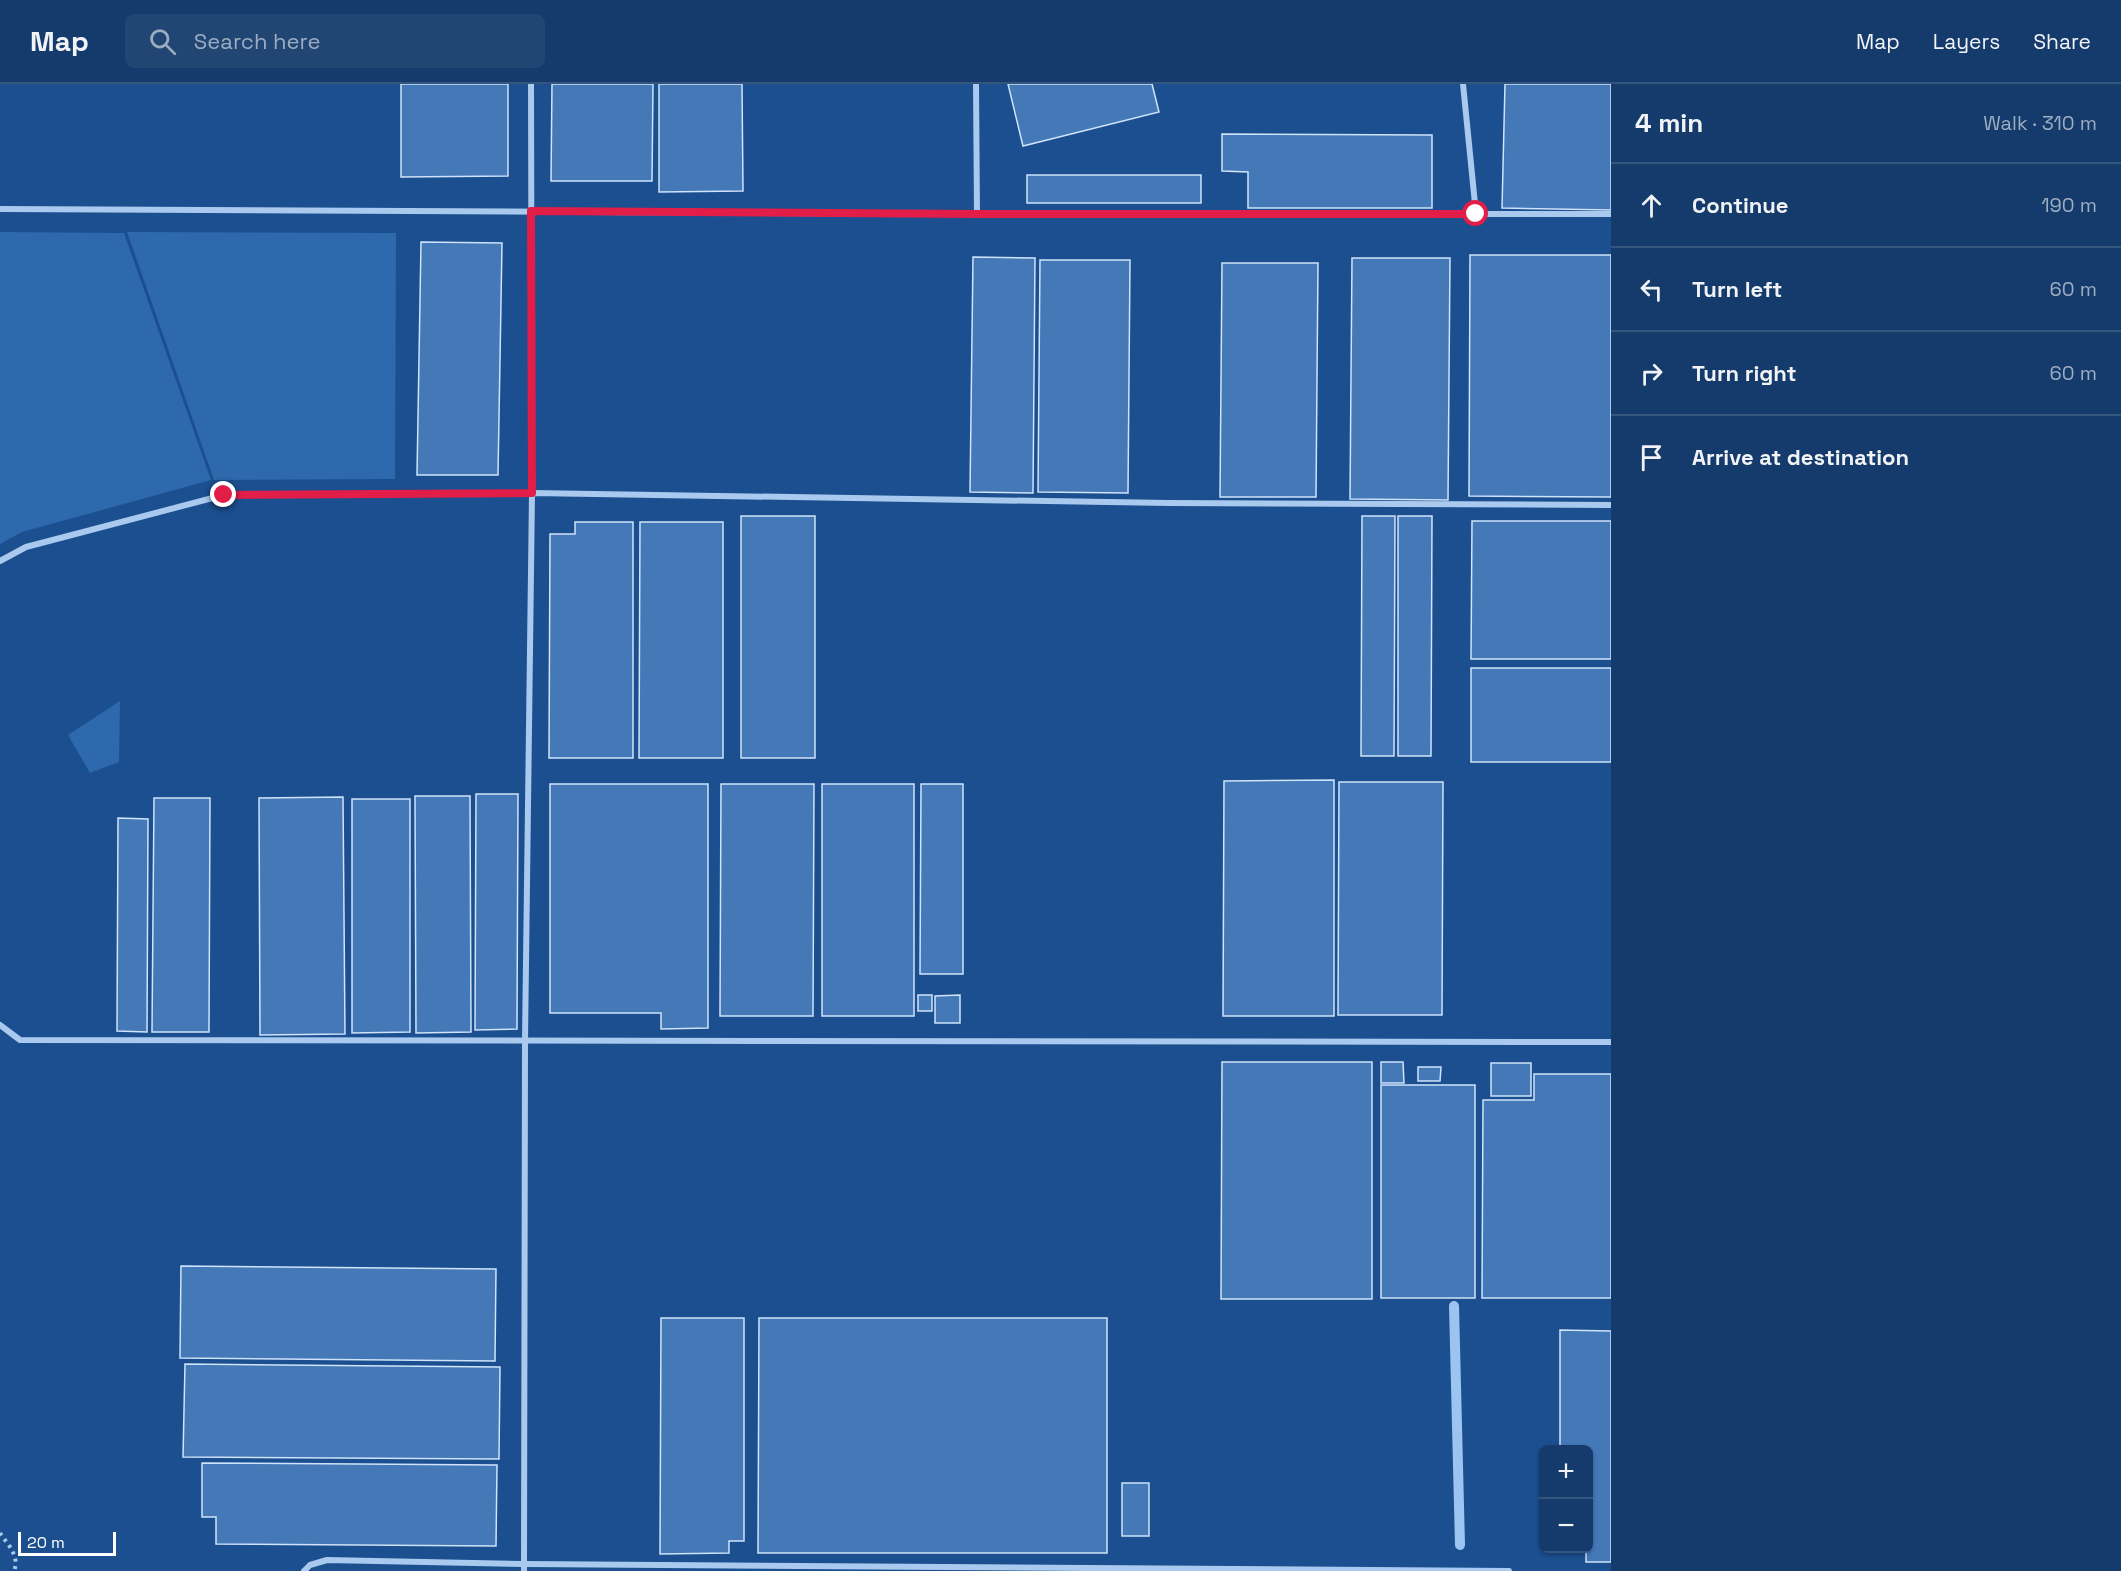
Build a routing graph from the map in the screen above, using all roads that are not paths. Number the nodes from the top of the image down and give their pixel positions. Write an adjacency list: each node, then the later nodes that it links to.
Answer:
1 (531, 84): 5 (street)
2 (976, 84): 6 (street)
3 (1463, 84): 7 (street)
4 (0, 209): 5 (street)
5 (531, 211): 6 (street); 9 (street)
6 (977, 214): 7 (street)
7 (1476, 214): 8 (street)
8 (1611, 214)
9 (532, 493): 10 (street); 11 (street); 13 (street)
10 (1611, 505)
11 (0, 561)
12 (0, 1025): 13 (street)
13 (525, 1041): 14 (street); 15 (street)
14 (1611, 1042)
15 (524, 1568): 16 (street); 17 (street)
16 (304, 1571)
17 (1509, 1571)

